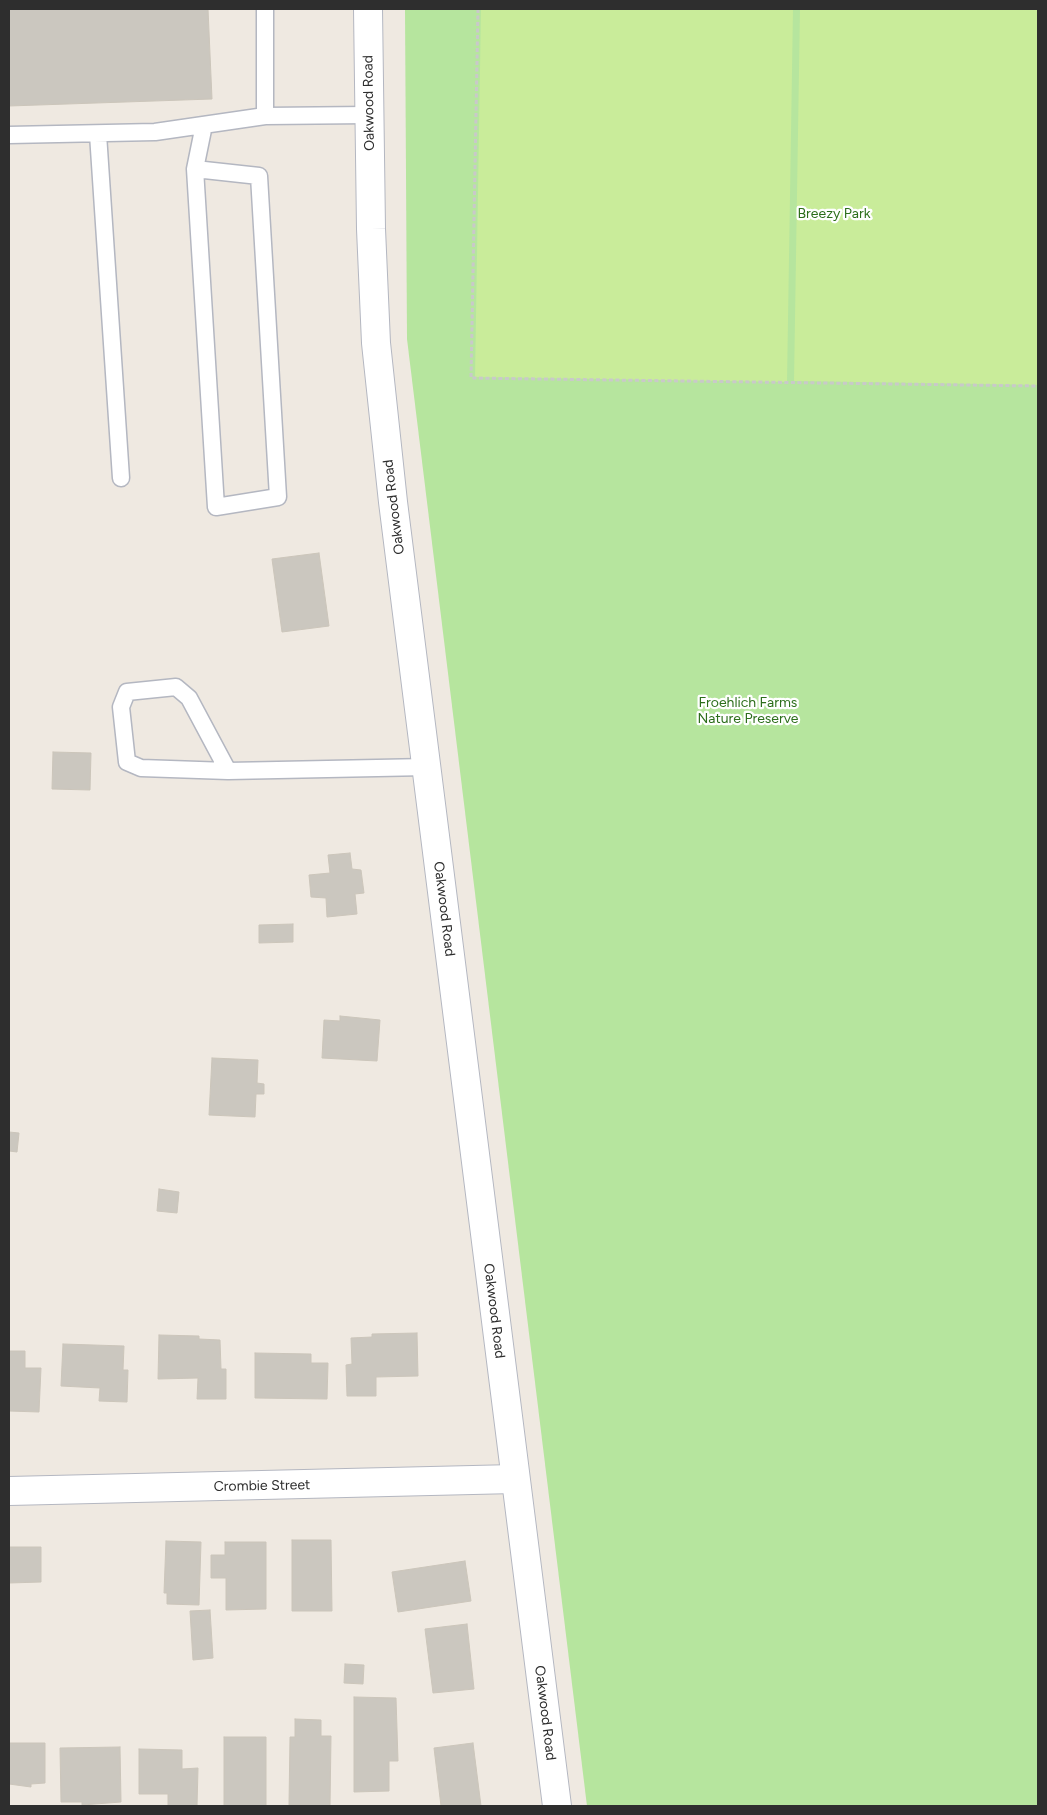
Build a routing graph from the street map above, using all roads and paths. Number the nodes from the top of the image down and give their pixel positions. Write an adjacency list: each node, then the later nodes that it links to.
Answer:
1 (265, 9): 5 (lane)
2 (368, 9): 4 (main road, Oakwood Road)
3 (478, 9): 10 (path)
4 (369, 115): 5 (lane); 12 (main road, Oakwood Road)
5 (265, 116): 6 (lane)
6 (204, 125): 7 (lane); 9 (lane)
7 (98, 134): 8 (lane); 11 (lane)
8 (9, 135)
9 (195, 168): 9 (lane)
10 (1038, 386)
11 (121, 478)
12 (427, 767): 13 (lane); 14 (main road, Oakwood Road)
13 (228, 771): 13 (lane)
14 (515, 1479): 15 (main road, Crombie Street); 16 (main road, Oakwood Road)
15 (9, 1492)
16 (557, 1806)

